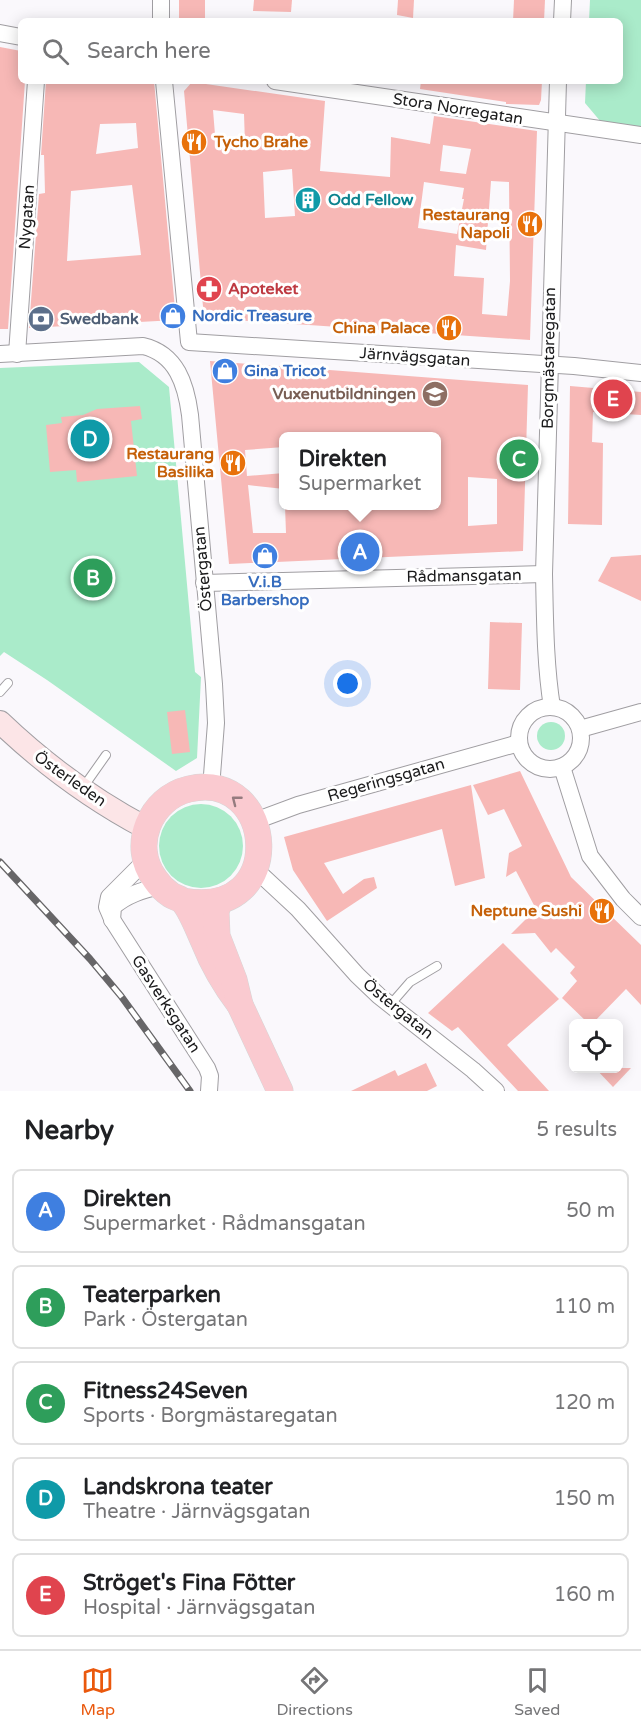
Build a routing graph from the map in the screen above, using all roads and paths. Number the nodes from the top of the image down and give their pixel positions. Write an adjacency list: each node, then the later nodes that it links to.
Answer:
1 (160, 0): 3 (street)
2 (563, 0): 4 (street)
3 (161, 18)
4 (561, 18)
5 (0, 33): 6 (street)
6 (18, 36)
7 (36, 84): 14 (street, Nygatan)
8 (164, 84): 15 (street, Järnvägsgatan)
9 (295, 84): 11 (street, Stora Norregatan)
10 (558, 84): 11 (street, Borgmästaregatan)
11 (555, 124): 12 (street, Stora Norregatan); 15 (street, Borgmästaregatan)
12 (641, 135)
13 (0, 354): 14 (street)
14 (17, 354): 18 (street, Östergatan)
15 (549, 365): 16 (street, Järnvägsgatan); 17 (street, Borgmästaregatan)
16 (641, 373)
17 (544, 574): 18 (street, Rådmansgatan); 21 (street, Borgmästaregatan)
18 (204, 584): 28 (street, Östergatan)
19 (8, 683): 20 (lane)
20 (0, 692)
21 (552, 707): 24 (street); 25 (street)
22 (641, 712): 24 (street)
23 (0, 722): 29 (street, Österleden)
24 (580, 729): 27 (street)
25 (519, 743): 27 (street); 30 (street, Regeringsgatan)
26 (106, 755): 29 (lane)
27 (562, 767): 37 (street)
28 (211, 788): 30 (main road, one-way to 28); 31 (main road)
29 (82, 789): 31 (street, Österleden)
30 (255, 821): 33 (main road)
31 (146, 828): 32 (main road)
32 (146, 860): 34 (main road); 38 (street)
33 (255, 869): 36 (main road); 41 (street, Östergatan)
34 (160, 886): 35 (main road); 38 (street)
35 (183, 901): 36 (main road); 40 (main road)
36 (219, 901): 40 (main road)
37 (641, 917)
38 (113, 921): 42 (street, Gasverksgatan)
39 (437, 966): 41 (lane)
40 (240, 1005): 43 (main road)
41 (390, 1005): 44 (street, Östergatan)
42 (209, 1091)
43 (280, 1091)
44 (496, 1091)

